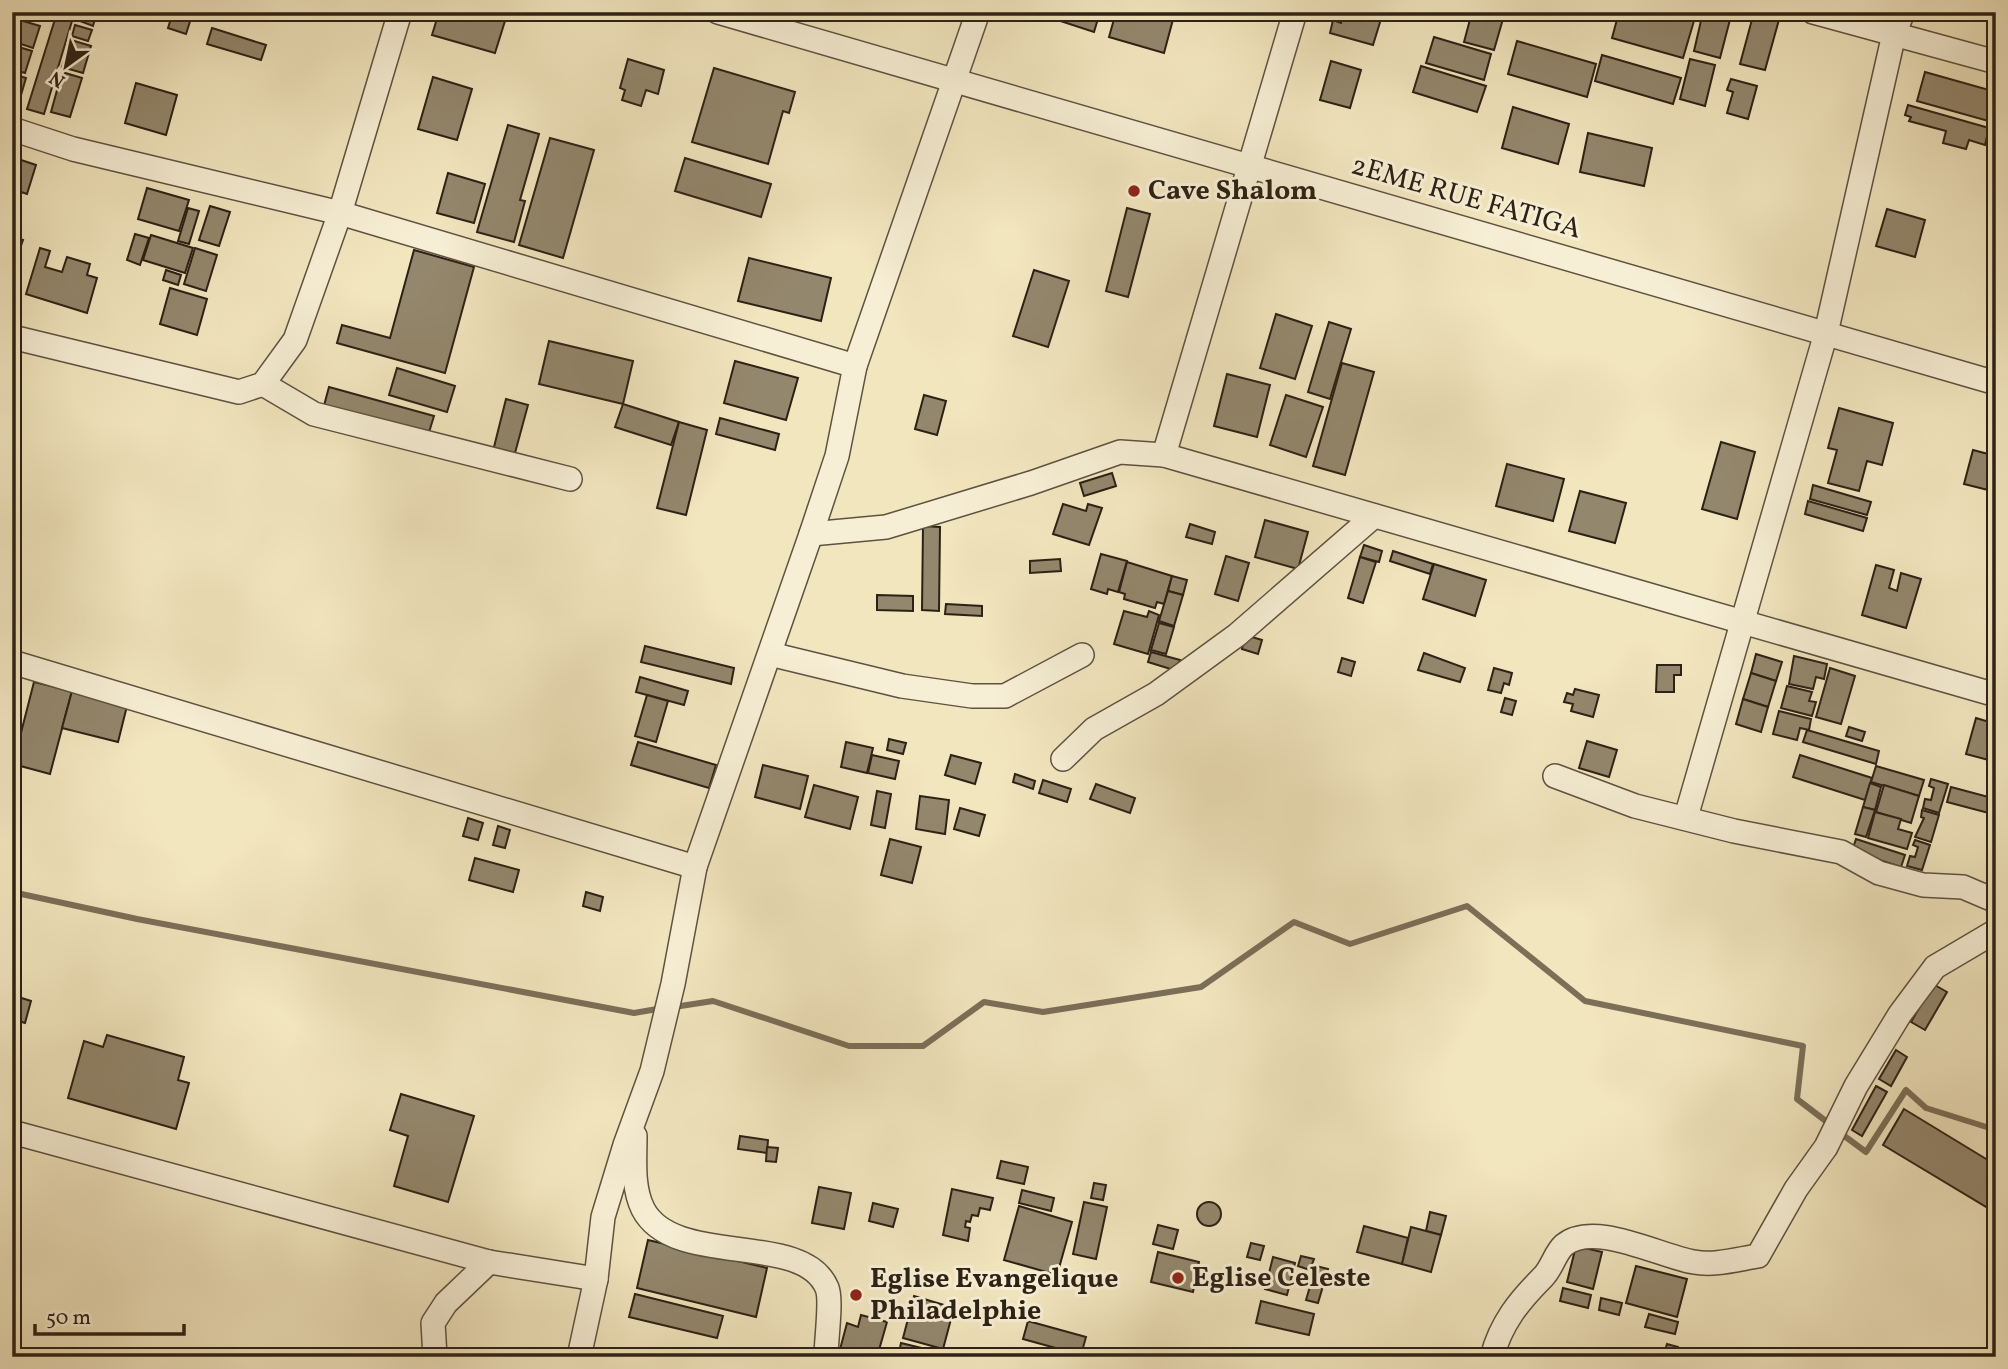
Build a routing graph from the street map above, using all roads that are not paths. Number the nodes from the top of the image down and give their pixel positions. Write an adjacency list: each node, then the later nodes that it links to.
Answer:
1 (401, 12): 12 (street)
2 (718, 12): 9 (street, 2EME RUE FATIGA)
3 (978, 12): 9 (street)
4 (1295, 12): 11 (street)
5 (1813, 12): 7 (street)
6 (1903, 12): 7 (street)
7 (1895, 34): 8 (street); 13 (street)
8 (1996, 62)
9 (956, 81): 11 (street, 2EME RUE FATIGA); 15 (street)
10 (12, 128): 12 (street)
11 (1250, 166): 13 (street, 2EME RUE FATIGA); 18 (street)
12 (340, 213): 15 (street); 16 (street)
13 (1826, 333): 17 (street, 2EME RUE FATIGA); 22 (street)
14 (12, 337): 16 (street)
15 (855, 366): 21 (street)
16 (263, 383): 19 (street)
17 (1996, 383)
18 (1164, 455): 20 (street); 21 (street)
19 (570, 480)
20 (1374, 516): 22 (street); 27 (street)
21 (811, 534): 23 (street)
22 (1741, 622): 26 (street); 29 (street)
23 (769, 654): 24 (street); 30 (street)
24 (1082, 655)
25 (12, 662): 30 (street)
26 (1996, 695)
27 (1063, 759)
28 (1555, 776): 29 (street)
29 (1686, 817): 31 (street)
30 (695, 867): 33 (street)
31 (1996, 901)
32 (1996, 931): 40 (street)
33 (639, 1107): 36 (street); 39 (street)
34 (12, 1132): 35 (street)
35 (488, 1262): 36 (street); 37 (street)
36 (596, 1279): 38 (street)
37 (435, 1357)
38 (579, 1357)
39 (826, 1357)
40 (1492, 1357)

